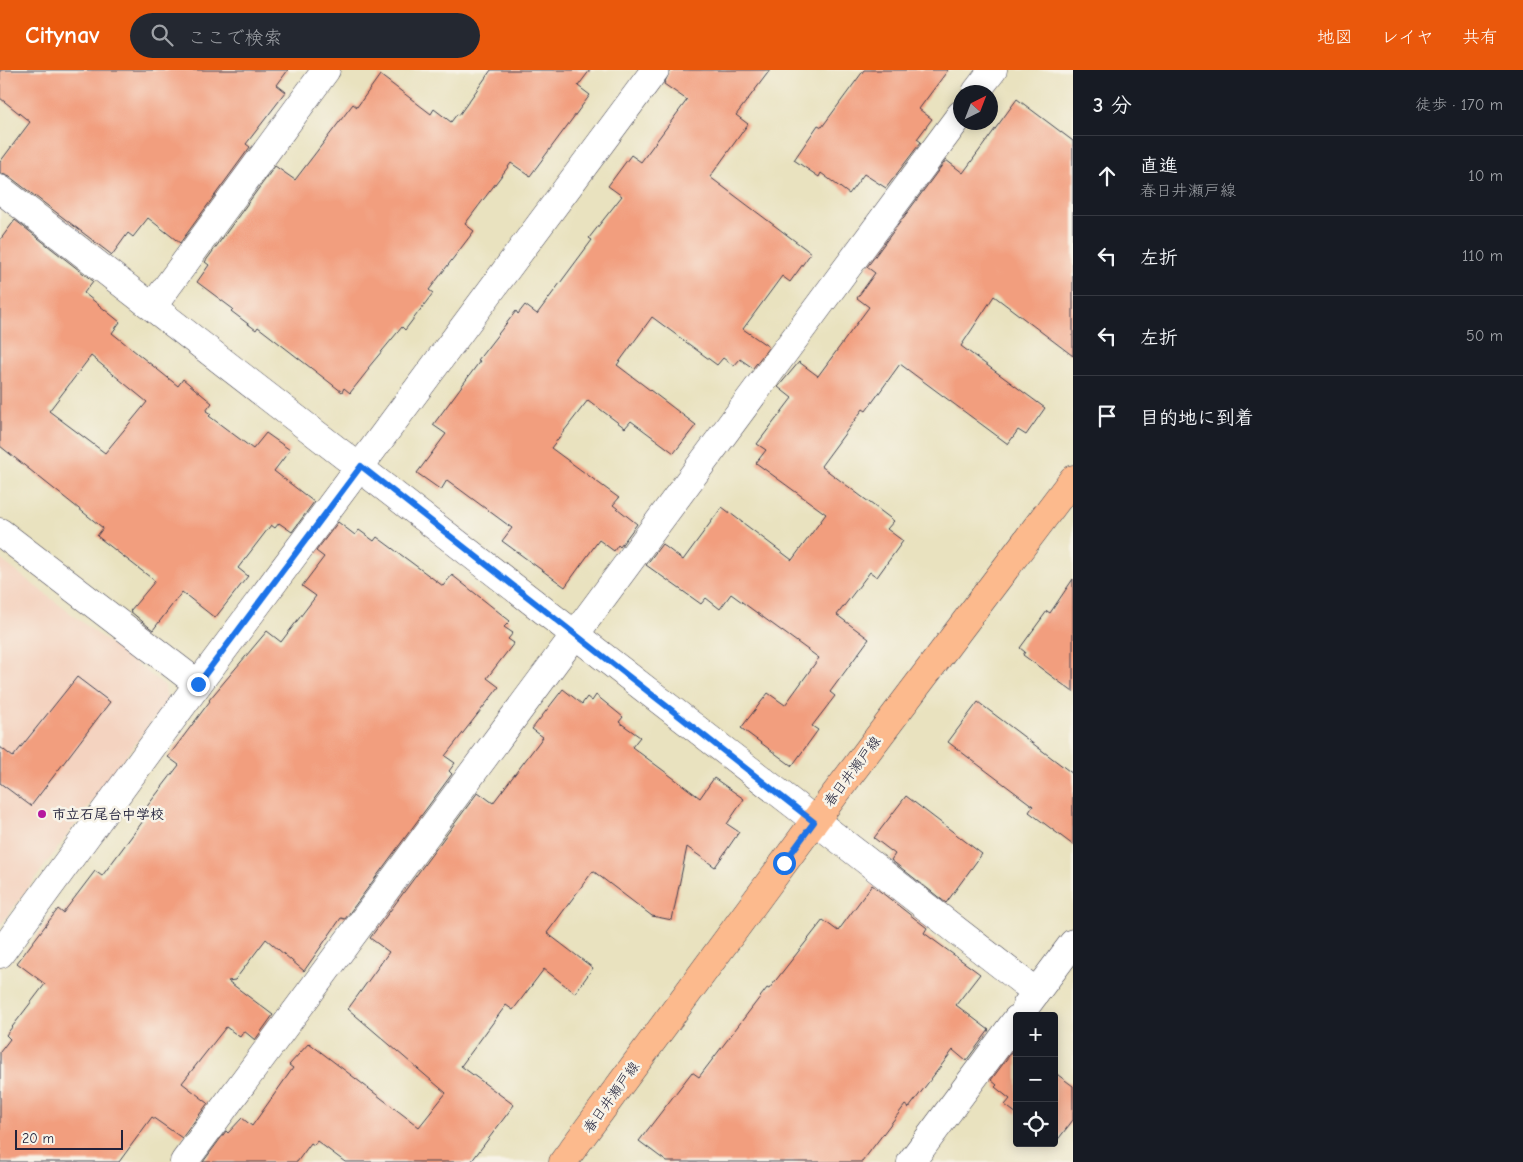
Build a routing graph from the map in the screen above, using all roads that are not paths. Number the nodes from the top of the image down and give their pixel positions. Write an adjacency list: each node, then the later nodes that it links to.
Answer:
1 (655, 70): 8 (street)
2 (993, 70): 4 (street)
3 (324, 71): 7 (street)
4 (981, 85)
5 (953, 123): 11 (street)
6 (0, 189): 7 (street)
7 (153, 306): 8 (street)
8 (361, 466): 11 (street); 12 (street)
9 (1073, 479): 13 (main road, 春日井瀬戸線)
10 (0, 532): 12 (street)
11 (574, 635): 13 (street); 19 (street)
12 (198, 684): 15 (street)
13 (814, 822): 16 (street); 20 (main road, 春日井瀬戸線)
14 (1073, 943): 16 (street)
15 (0, 954)
16 (1036, 992): 17 (street)
17 (1022, 1012)
18 (1013, 1024): 21 (street)
19 (184, 1162)
20 (563, 1162)
21 (911, 1162)

